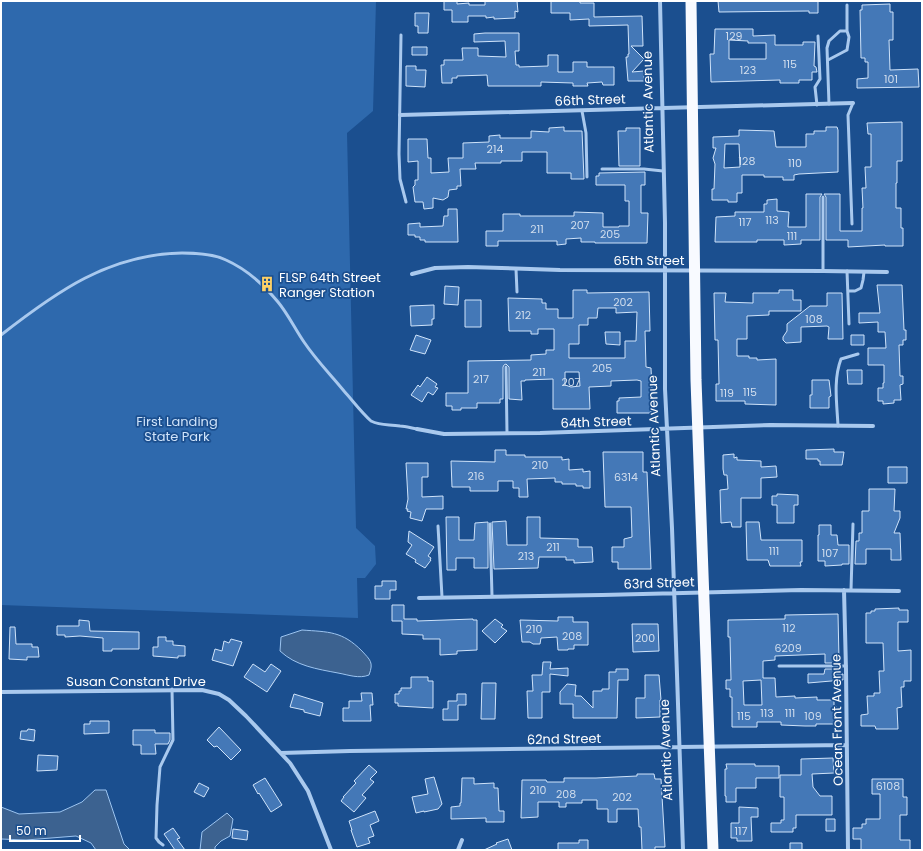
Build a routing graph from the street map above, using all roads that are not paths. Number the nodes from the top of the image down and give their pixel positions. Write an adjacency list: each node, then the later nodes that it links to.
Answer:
1 (660, 1): 11 (street, Atlantic Avenue)
2 (691, 1): 12 (highway)
3 (847, 5): 4 (lane)
4 (847, 31): 7 (lane); 7 (lane)
5 (401, 35): 14 (lane)
6 (818, 36): 8 (lane)
7 (828, 60): 9 (lane)
8 (817, 104): 9 (street, 66th Street); 12 (street, 66th Street)
9 (829, 104): 10 (street, 66th Street)
10 (853, 104): 20 (lane)
11 (663, 108): 12 (street, 66th Street); 13 (street, 66th Street); 16 (street, Atlantic Avenue)
12 (692, 108): 23 (highway)
13 (582, 111): 14 (street, 66th Street); 17 (lane)
14 (400, 115): 19 (lane)
15 (602, 169): 16 (lane)
16 (663, 171): 22 (street, Atlantic Avenue)
17 (587, 177)
18 (823, 196): 24 (lane)
19 (406, 202)
20 (852, 224)
21 (516, 269): 22 (street, 65th Street); 28 (street, 65th Street); 30 (lane)
22 (665, 270): 23 (street, 65th Street); 39 (street, Atlantic Avenue)
23 (695, 270): 24 (street, 65th Street); 37 (highway)
24 (823, 271): 25 (street, 65th Street)
25 (847, 271): 26 (street, 65th Street); 29 (lane)
26 (864, 272): 27 (street, 65th Street); 29 (lane)
27 (887, 272)
28 (412, 274)
29 (848, 291): 31 (lane)
30 (517, 292)
31 (849, 324)
32 (1, 335): 38 (lane)
33 (858, 354): 35 (lane)
34 (506, 367): 40 (lane)
35 (838, 426): 36 (street, 64th Street); 37 (street, 64th Street)
36 (873, 426)
37 (698, 428): 39 (street, 64th Street); 48 (highway)
38 (417, 429): 40 (street, 64th Street)
39 (667, 430): 40 (street, 64th Street); 47 (street, Atlantic Avenue)
40 (507, 434)
41 (490, 524): 49 (lane)
42 (853, 524): 45 (lane)
43 (438, 526): 50 (lane)
44 (844, 590): 45 (street, 63rd Street); 48 (street, 63rd Street); 53 (street, Ocean Front Avenue)
45 (851, 590): 46 (street, 63rd Street)
46 (899, 591)
47 (674, 592): 48 (street, 63rd Street); 49 (street, 63rd Street); 58 (street, Atlantic Avenue)
48 (704, 592): 57 (highway)
49 (492, 596): 50 (street, 63rd Street)
50 (442, 597): 51 (street, 63rd Street)
51 (419, 598)
52 (779, 666): 53 (lane)
53 (846, 666): 56 (street, Ocean Front Avenue)
54 (172, 690): 55 (street, Susan Constant Drive); 59 (street, Susan Constant Drive); 61 (lane)
55 (1, 692)
56 (846, 745): 57 (street, 62nd Street); 66 (street, Ocean Front Avenue)
57 (709, 746): 58 (street, 62nd Street); 65 (highway)
58 (680, 747): 59 (street, 62nd Street); 64 (street, Atlantic Avenue)
59 (281, 753): 62 (street, Susan Constant Drive)
60 (462, 840): 63 (street)
61 (162, 845)
62 (332, 850)
63 (458, 850)
64 (683, 850)
65 (713, 850)
66 (848, 850)

